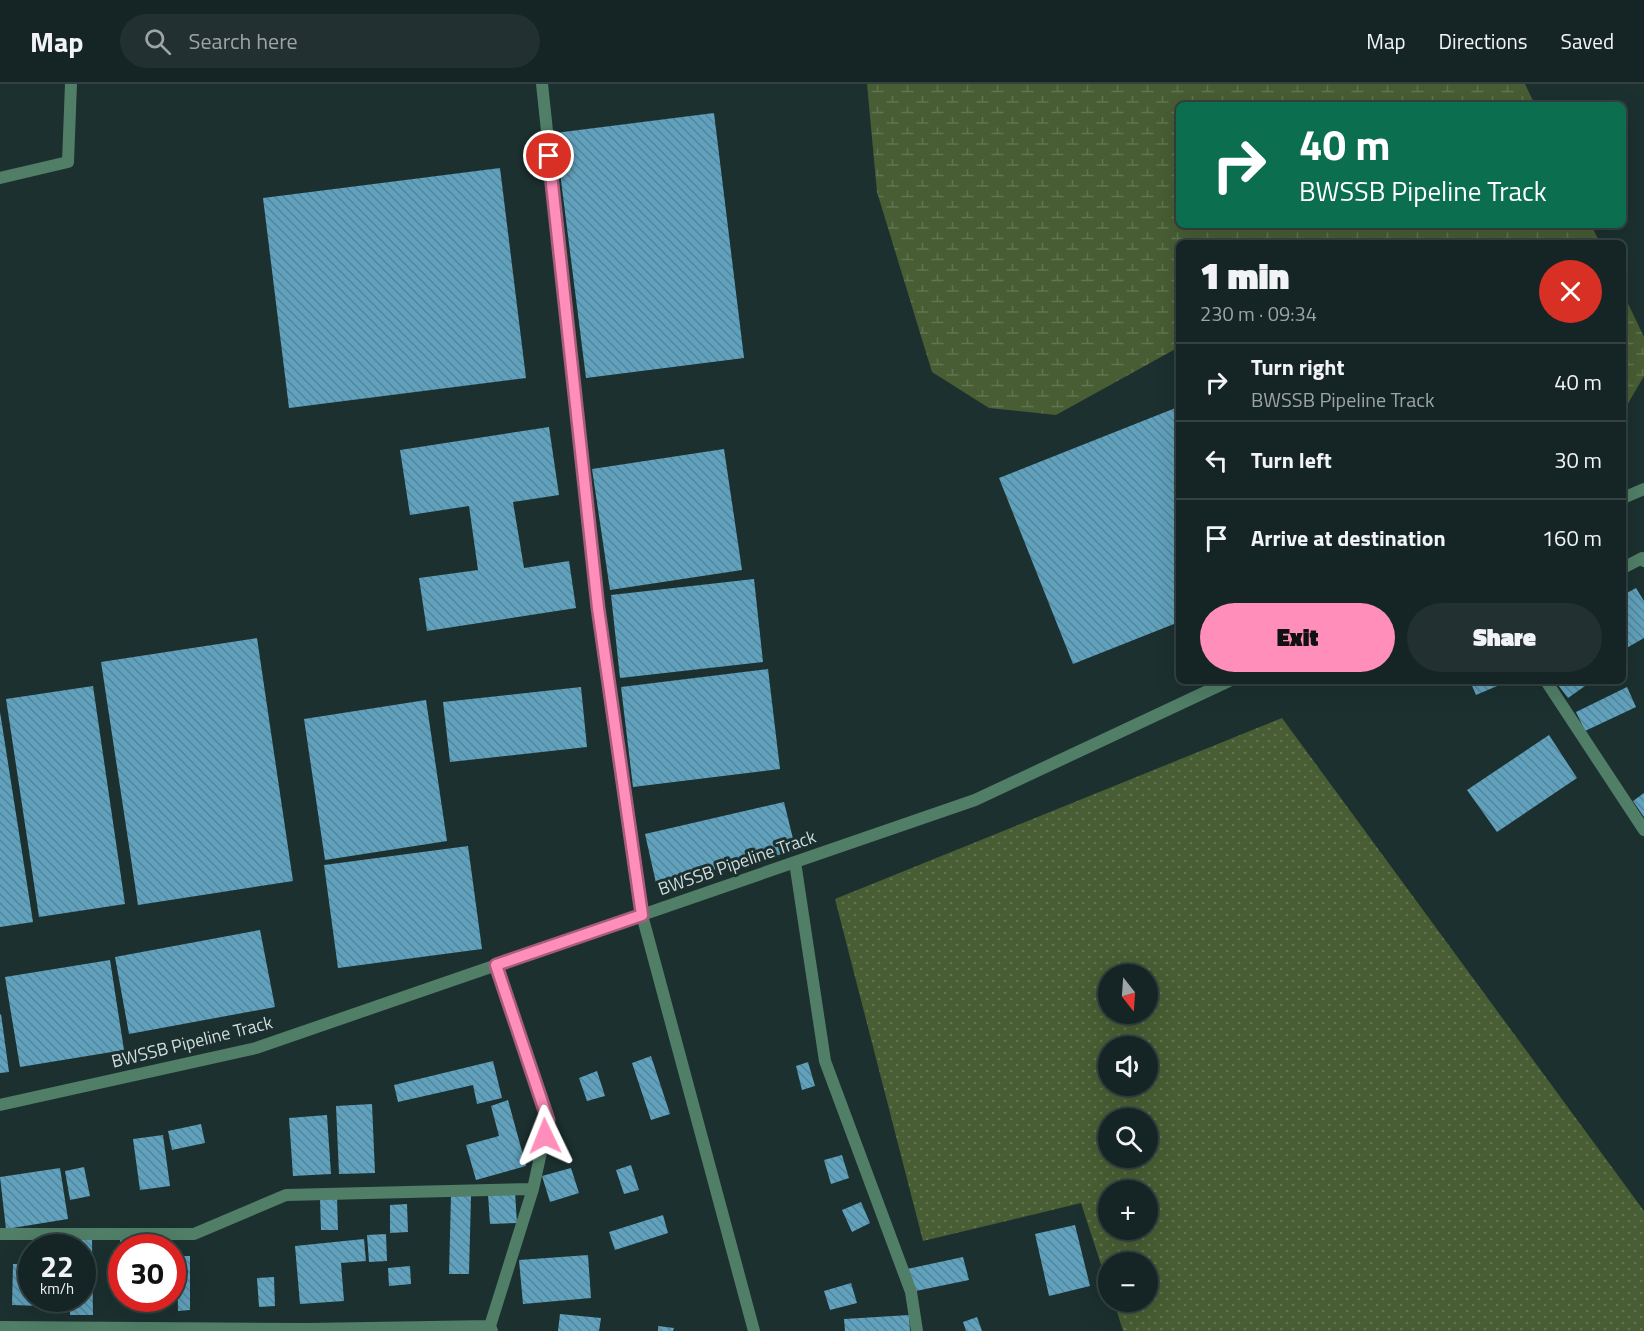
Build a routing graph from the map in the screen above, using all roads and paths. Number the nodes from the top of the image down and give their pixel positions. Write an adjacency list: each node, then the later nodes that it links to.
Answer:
1 (71, 84): 3 (street)
2 (542, 84): 12 (street)
3 (0, 178)
4 (1644, 489): 5 (street)
5 (1626, 497)
6 (1644, 561): 7 (street)
7 (1626, 566)
8 (1223, 684): 11 (street, BWSSB Pipeline Track)
9 (1548, 684): 10 (street)
10 (1644, 830)
11 (795, 862): 12 (street, BWSSB Pipeline Track); 20 (street)
12 (642, 915): 13 (street, BWSSB Pipeline Track); 19 (street)
13 (496, 965): 14 (street, BWSSB Pipeline Track); 15 (street)
14 (0, 1105)
15 (533, 1189): 16 (street); 18 (street)
16 (0, 1234)
17 (0, 1327): 18 (street)
18 (491, 1328)
19 (754, 1331)
20 (917, 1331)

